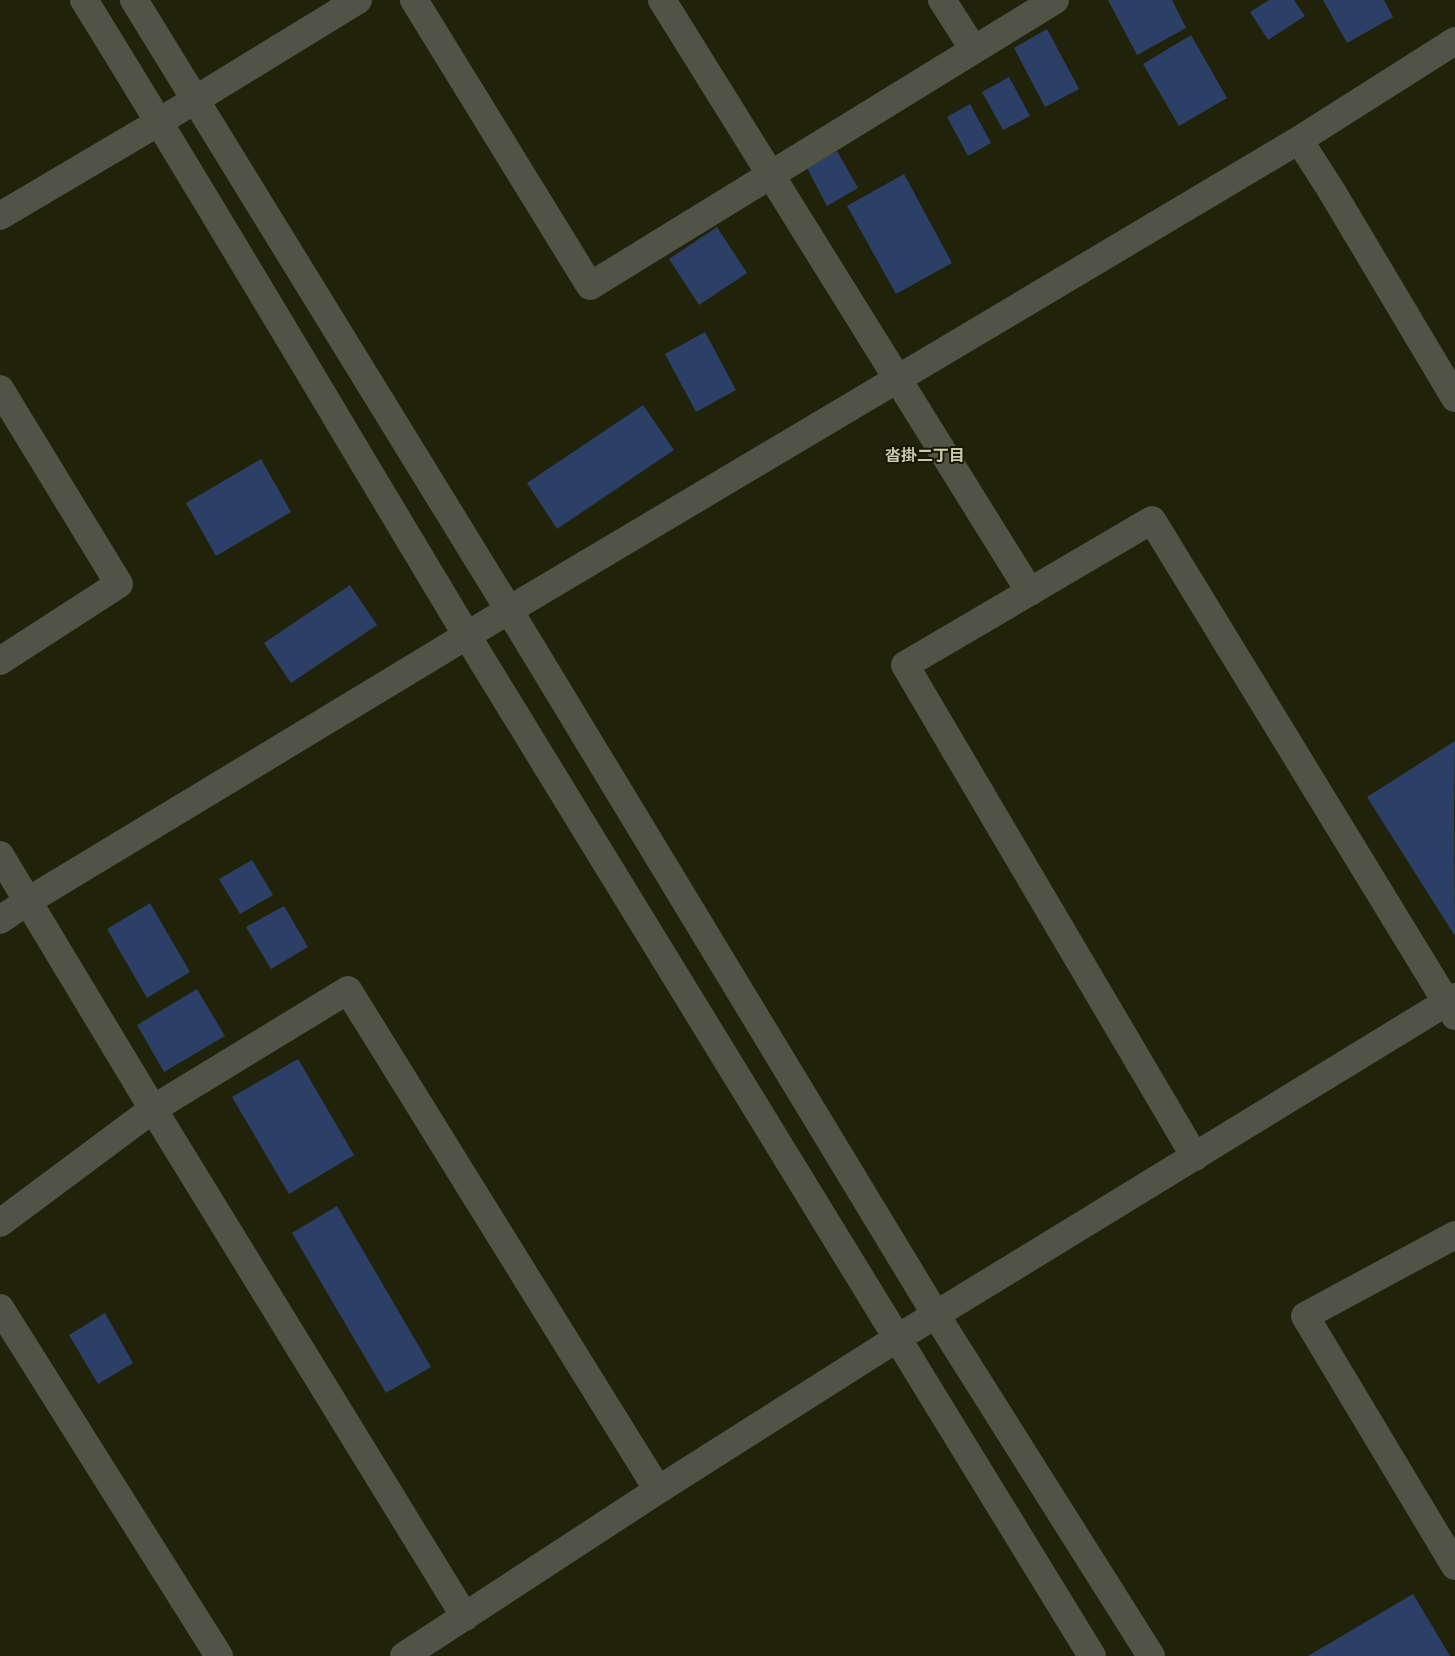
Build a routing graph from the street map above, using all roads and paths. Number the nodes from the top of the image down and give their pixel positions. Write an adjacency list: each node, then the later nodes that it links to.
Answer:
1 (84, 0): 11 (street)
2 (134, 0): 10 (street)
3 (358, 0): 10 (street)
4 (414, 0): 13 (street)
5 (662, 0): 13 (street)
6 (942, 0): 9 (street)
7 (1055, 0): 9 (street)
8 (1455, 41): 12 (street)
9 (974, 50): 13 (street)
10 (195, 100): 11 (street); 19 (street)
11 (159, 122): 14 (street); 20 (street)
12 (1299, 140): 15 (street); 17 (street)
13 (772, 175): 15 (street)
14 (0, 216)
15 (896, 379): 18 (street); 19 (street)
16 (0, 389): 21 (street)
17 (1455, 398)
18 (1030, 592): 25 (street); 27 (street)
19 (509, 610): 20 (street); 31 (street)
20 (467, 636): 23 (street); 32 (street)
21 (0, 661)
22 (0, 854): 23 (street)
23 (28, 901): 24 (street); 26 (street)
24 (0, 920)
25 (1452, 1005): 27 (street)
26 (153, 1109): 28 (street); 33 (street); 35 (street)
27 (1194, 1157): 31 (street)
28 (0, 1223)
29 (1455, 1235): 34 (street)
30 (0, 1308): 36 (street)
31 (936, 1315): 32 (street); 39 (street)
32 (896, 1339): 33 (street); 38 (street)
33 (658, 1490): 35 (street)
34 (1455, 1566)
35 (466, 1617): 37 (street)
36 (219, 1656)
37 (404, 1656)
38 (1092, 1656)
39 (1151, 1656)

